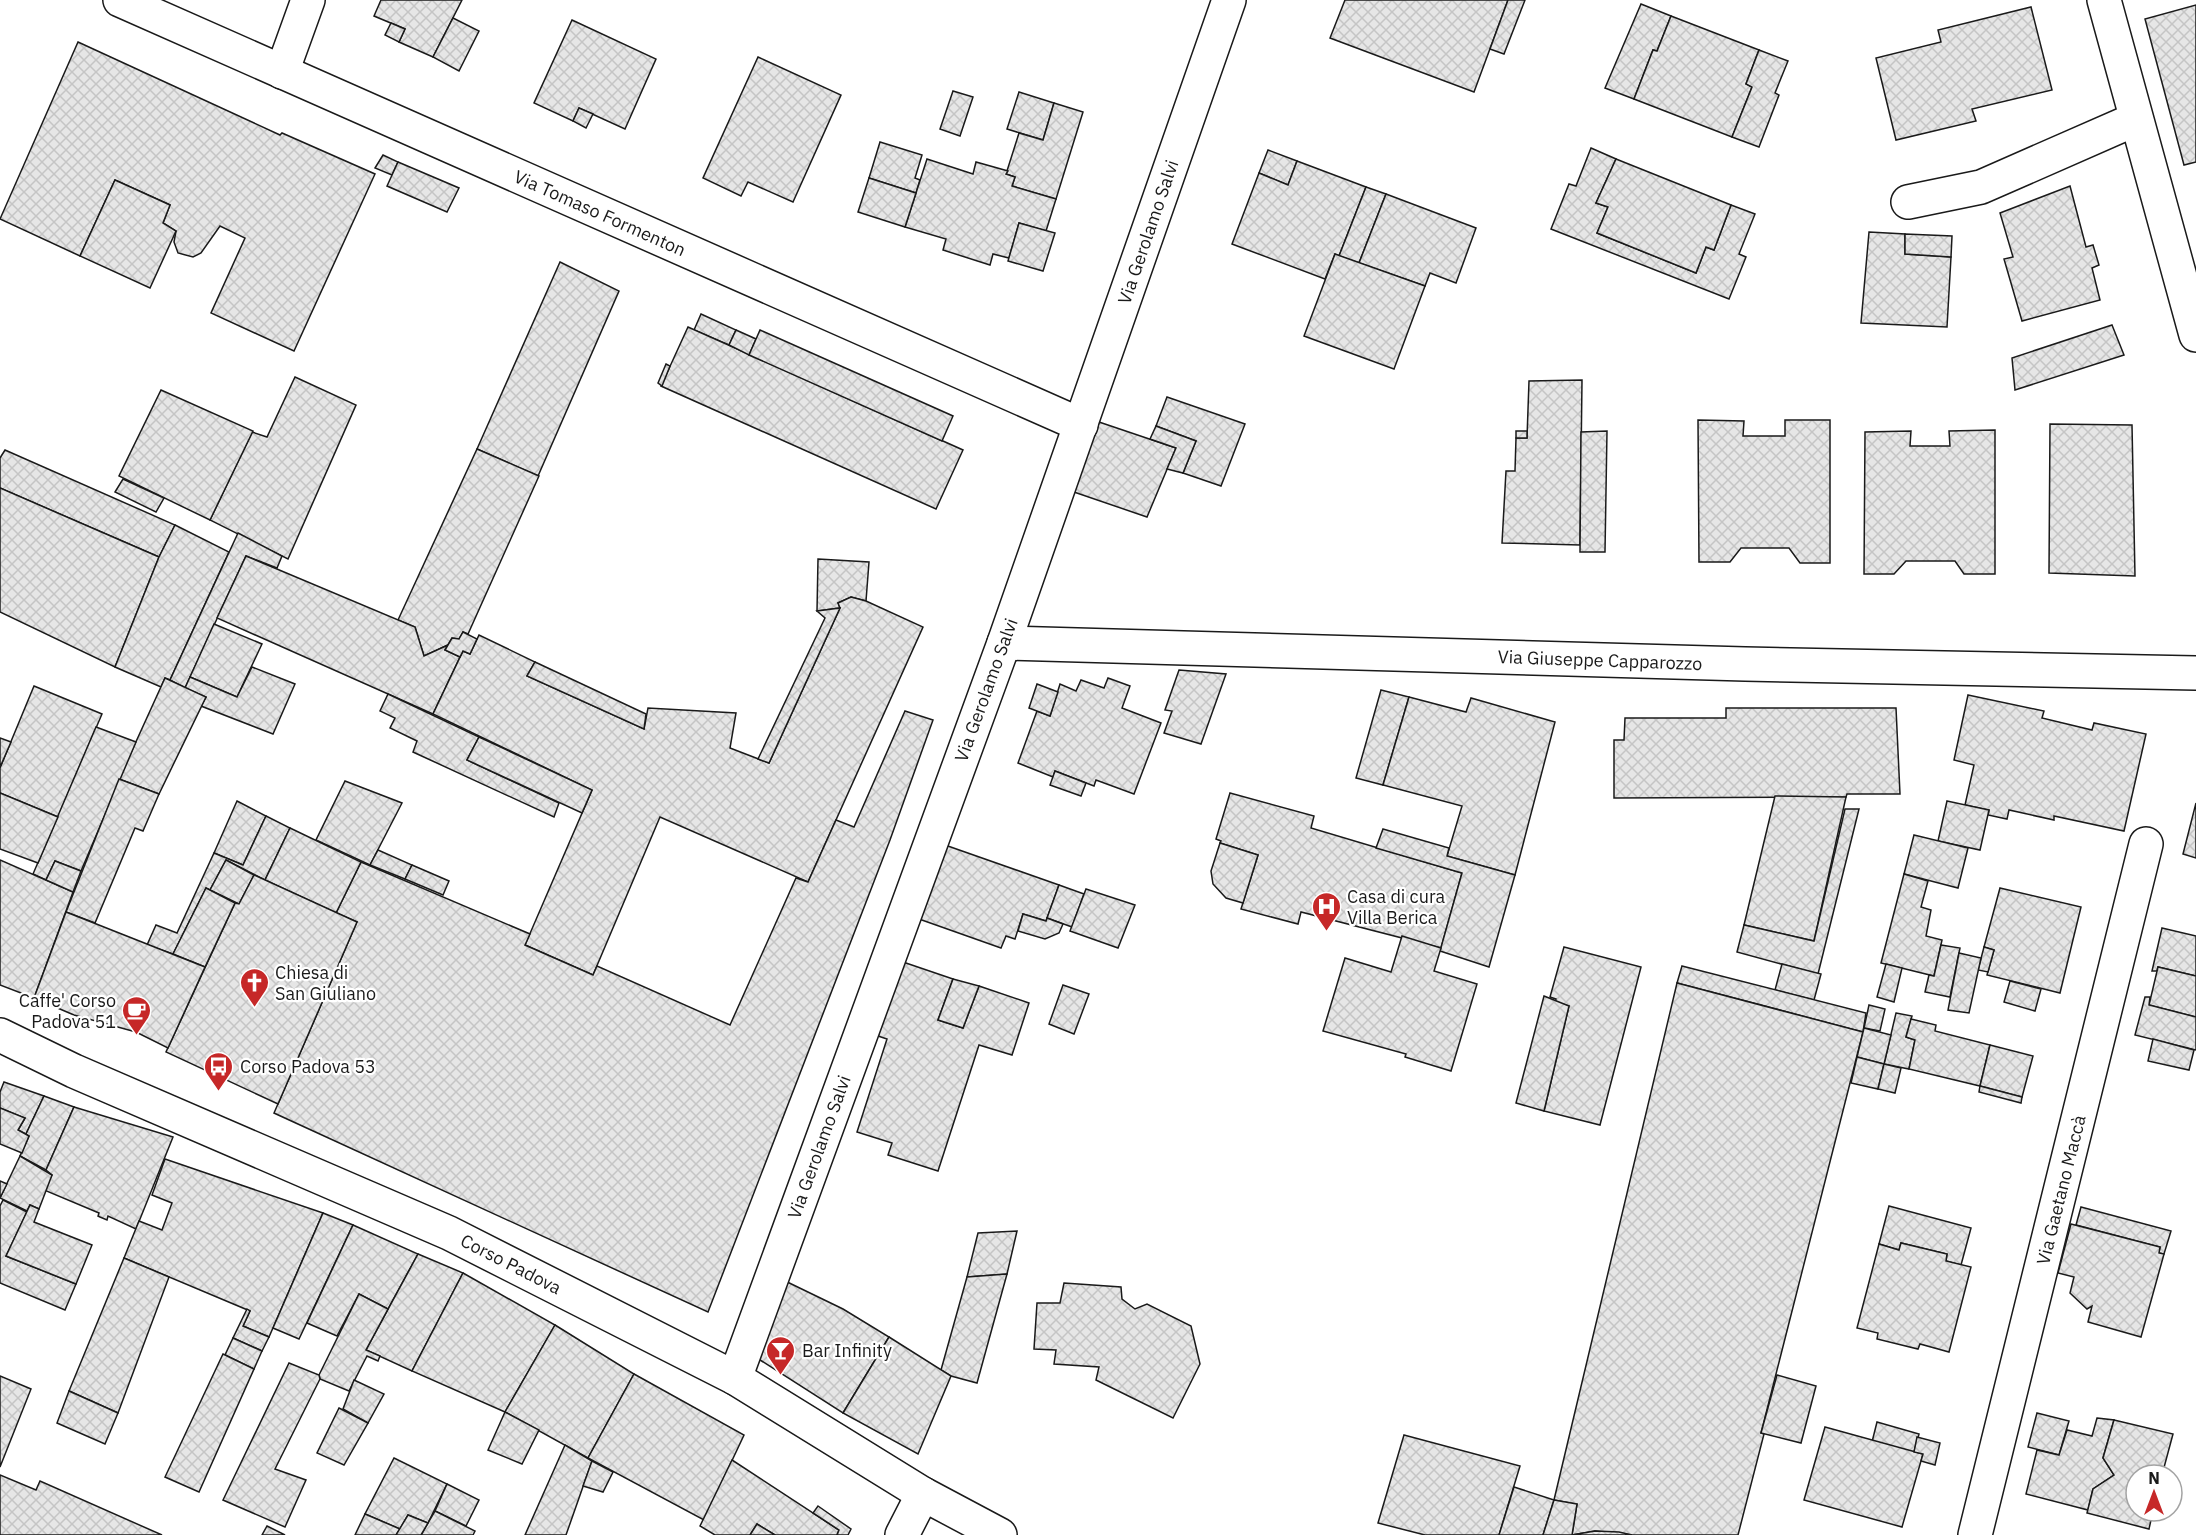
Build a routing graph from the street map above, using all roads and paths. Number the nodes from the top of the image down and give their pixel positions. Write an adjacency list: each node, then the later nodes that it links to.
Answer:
1 (120, 0): 5 (street, Via Tomaso Formenton)
2 (308, 0): 5 (street)
3 (1229, 0): 9 (street, Via Gerolamo Salvi)
4 (2104, 0): 6 (street)
5 (282, 72): 9 (street, Via Tomaso Formenton)
6 (2136, 119): 7 (street); 8 (street)
7 (1908, 202)
8 (2196, 335)
9 (1081, 425): 10 (street, Via Gerolamo Salvi)
10 (1004, 642): 11 (street, Via Giuseppe Capparozzo); 14 (street, Via Gerolamo Salvi)
11 (2196, 673)
12 (2146, 844): 18 (street, Via Gaetano Maccà)
13 (0, 1035): 14 (street, Corso Padova)
14 (735, 1378): 15 (street, Corso Padova)
15 (922, 1494): 16 (street); 17 (street, Corso Padova)
16 (902, 1535)
17 (1000, 1535)
18 (1975, 1535)

